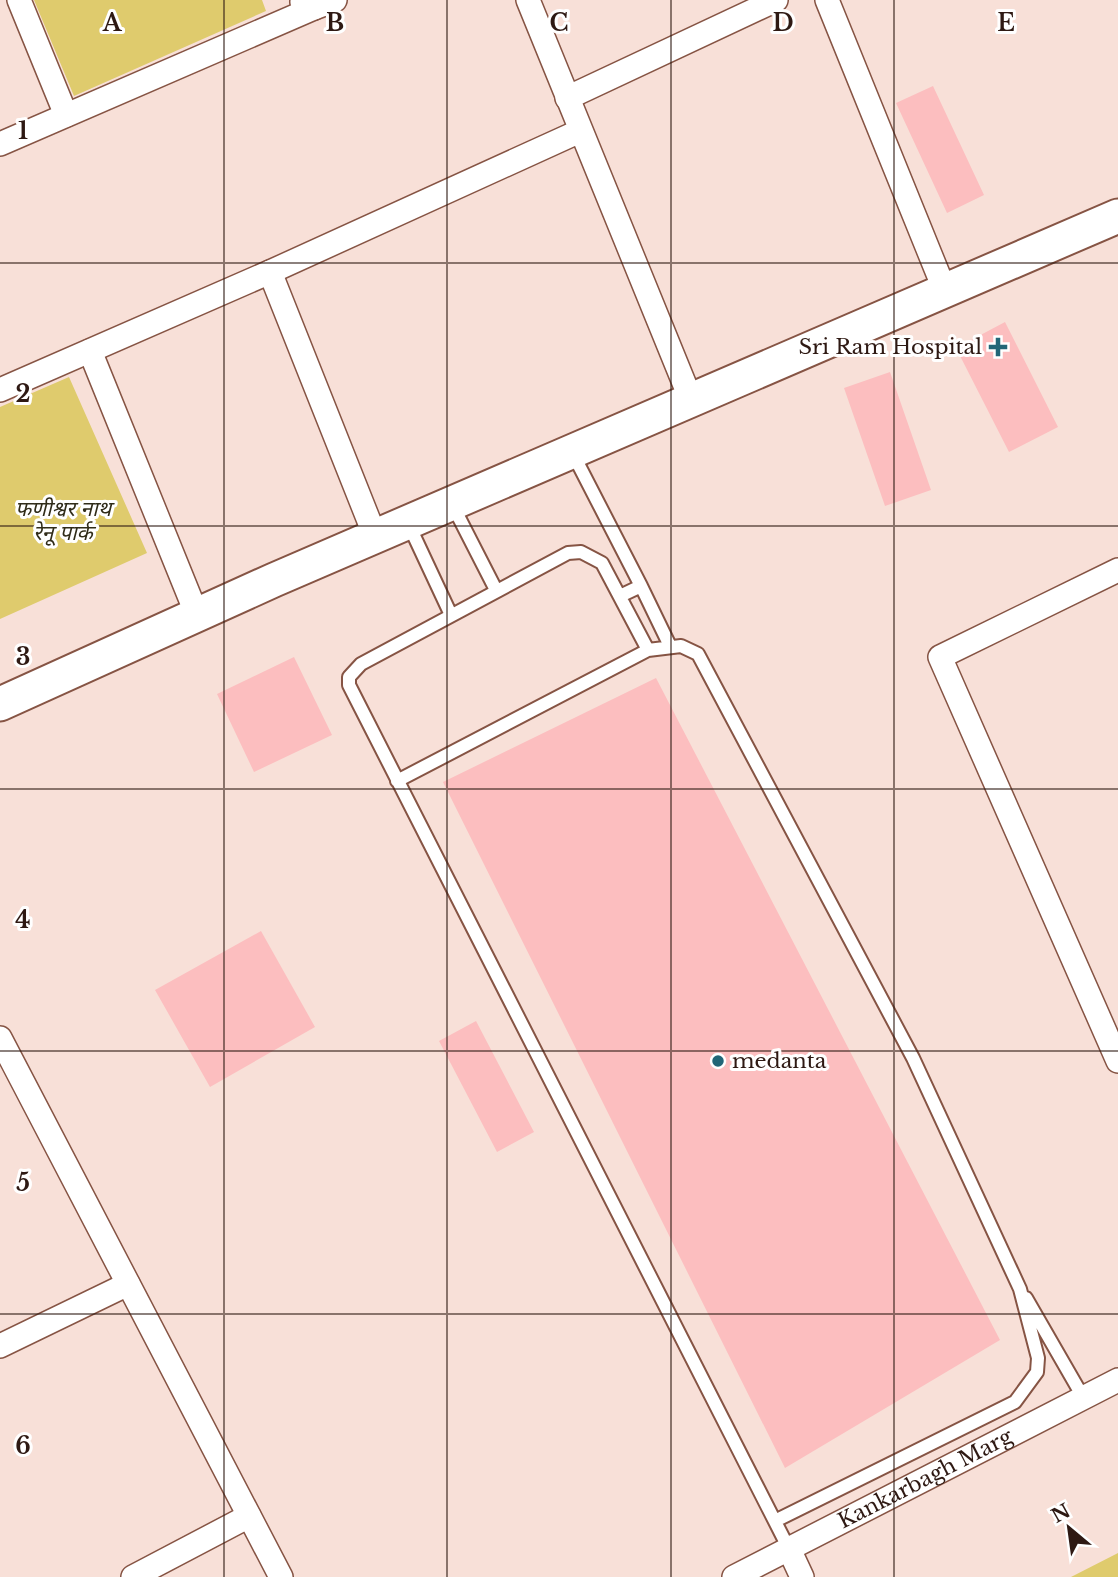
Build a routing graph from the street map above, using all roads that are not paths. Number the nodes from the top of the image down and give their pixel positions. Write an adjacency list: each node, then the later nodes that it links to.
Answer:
1 (19, 0): 7 (street)
2 (528, 0): 6 (street)
3 (776, 0): 6 (street)
4 (827, 0): 12 (street)
5 (316, 3): 7 (street)
6 (567, 98): 8 (street)
7 (66, 115): 9 (street)
8 (580, 131): 11 (street); 15 (street)
9 (0, 145)
10 (1118, 216): 12 (street)
11 (270, 272): 13 (street); 19 (street)
12 (945, 291): 15 (street)
13 (90, 351): 14 (street); 24 (street)
14 (0, 390)
15 (691, 401): 16 (street)
16 (572, 452): 17 (street); 21 (lane)
17 (452, 504): 18 (street); 22 (lane)
18 (407, 522): 19 (street); 25 (lane)
19 (375, 536): 24 (street)
20 (1118, 570): 31 (street)
21 (641, 586): 23 (lane); 26 (lane)
22 (496, 590): 23 (lane); 25 (lane)
23 (620, 596): 27 (lane)
24 (197, 615): 28 (street)
25 (452, 615): 29 (lane)
26 (670, 646): 27 (lane); 33 (lane)
27 (648, 650): 29 (lane)
28 (0, 704)
29 (397, 781): 38 (lane)
30 (0, 1038): 32 (street)
31 (1115, 1048)
32 (128, 1283): 34 (street); 37 (street)
33 (1020, 1289): 36 (lane); 38 (lane)
34 (0, 1346)
35 (1118, 1380): 36 (street, Kankarbagh Marg)
36 (1083, 1397): 39 (street, Kankarbagh Marg)
37 (249, 1516): 40 (street); 41 (street)
38 (775, 1521): 39 (lane)
39 (789, 1549): 42 (street, Kankarbagh Marg); 43 (street)
40 (133, 1577)
41 (281, 1577)
42 (734, 1577)
43 (803, 1577)

